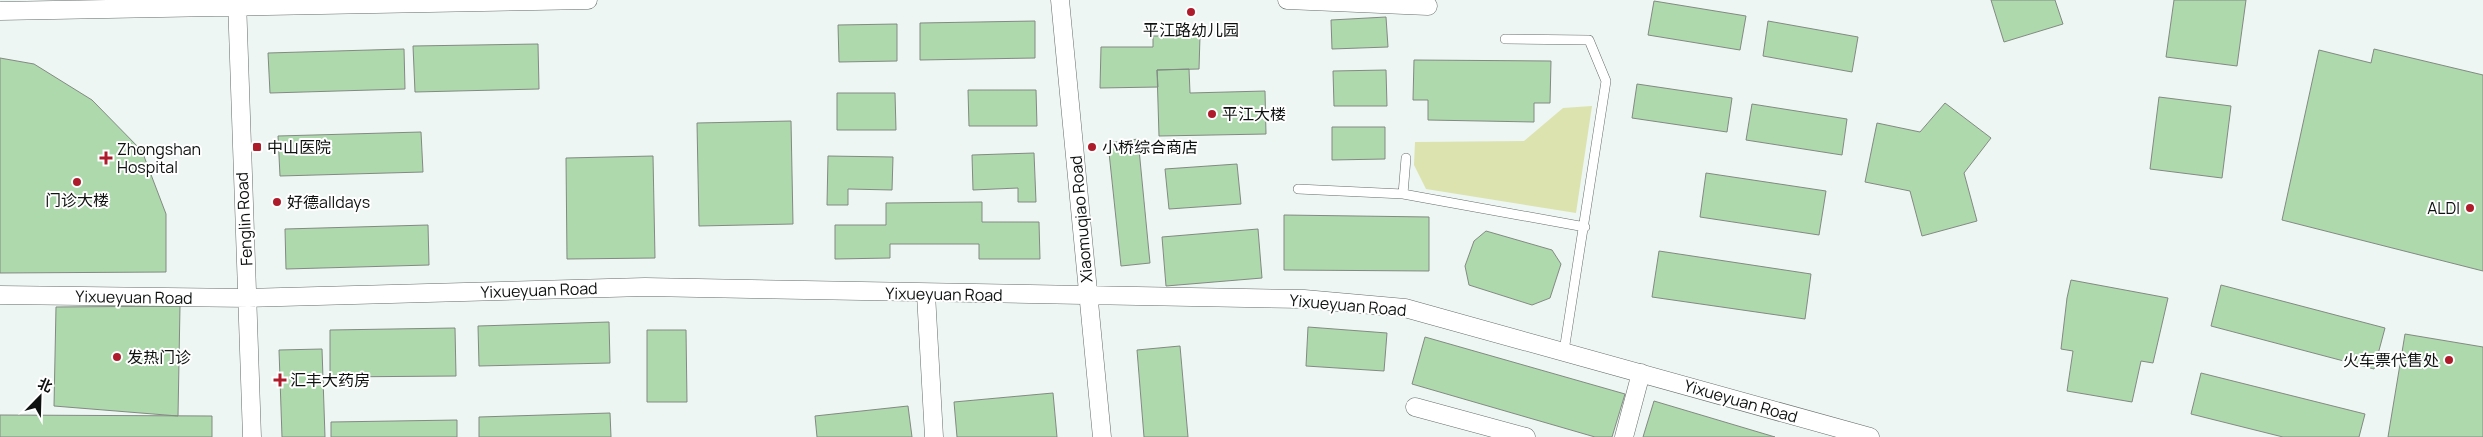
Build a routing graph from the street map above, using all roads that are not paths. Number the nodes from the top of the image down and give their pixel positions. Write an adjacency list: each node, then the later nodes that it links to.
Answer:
1 (588, 0): 4 (street)
2 (1060, 0): 14 (street, Xiaomuqiao Road)
3 (1287, 0): 5 (street)
4 (237, 4): 6 (street); 15 (street, Fenglin Road)
5 (1428, 6)
6 (0, 11)
7 (1505, 39): 11 (lane)
8 (1406, 158): 10 (lane)
9 (1298, 189): 10 (lane)
10 (1403, 194): 11 (lane)
11 (1584, 227): 16 (lane)
12 (926, 294): 14 (street, Yixueyuan Road); 15 (street, Yixueyuan Road); 20 (street)
13 (0, 295): 15 (street, Yixueyuan Road)
14 (1088, 297): 16 (street, Yixueyuan Road); 21 (street, Xiaomuqiao Road)
15 (249, 298): 19 (street, Fenglin Road)
16 (1564, 351): 17 (street, Yixueyuan Road)
17 (1641, 373): 23 (street); 24 (street, Yixueyuan Road)
18 (1415, 407): 22 (street)
19 (252, 437)
20 (934, 437)
21 (1102, 437)
22 (1526, 437)
23 (1624, 437)
24 (1870, 437)

